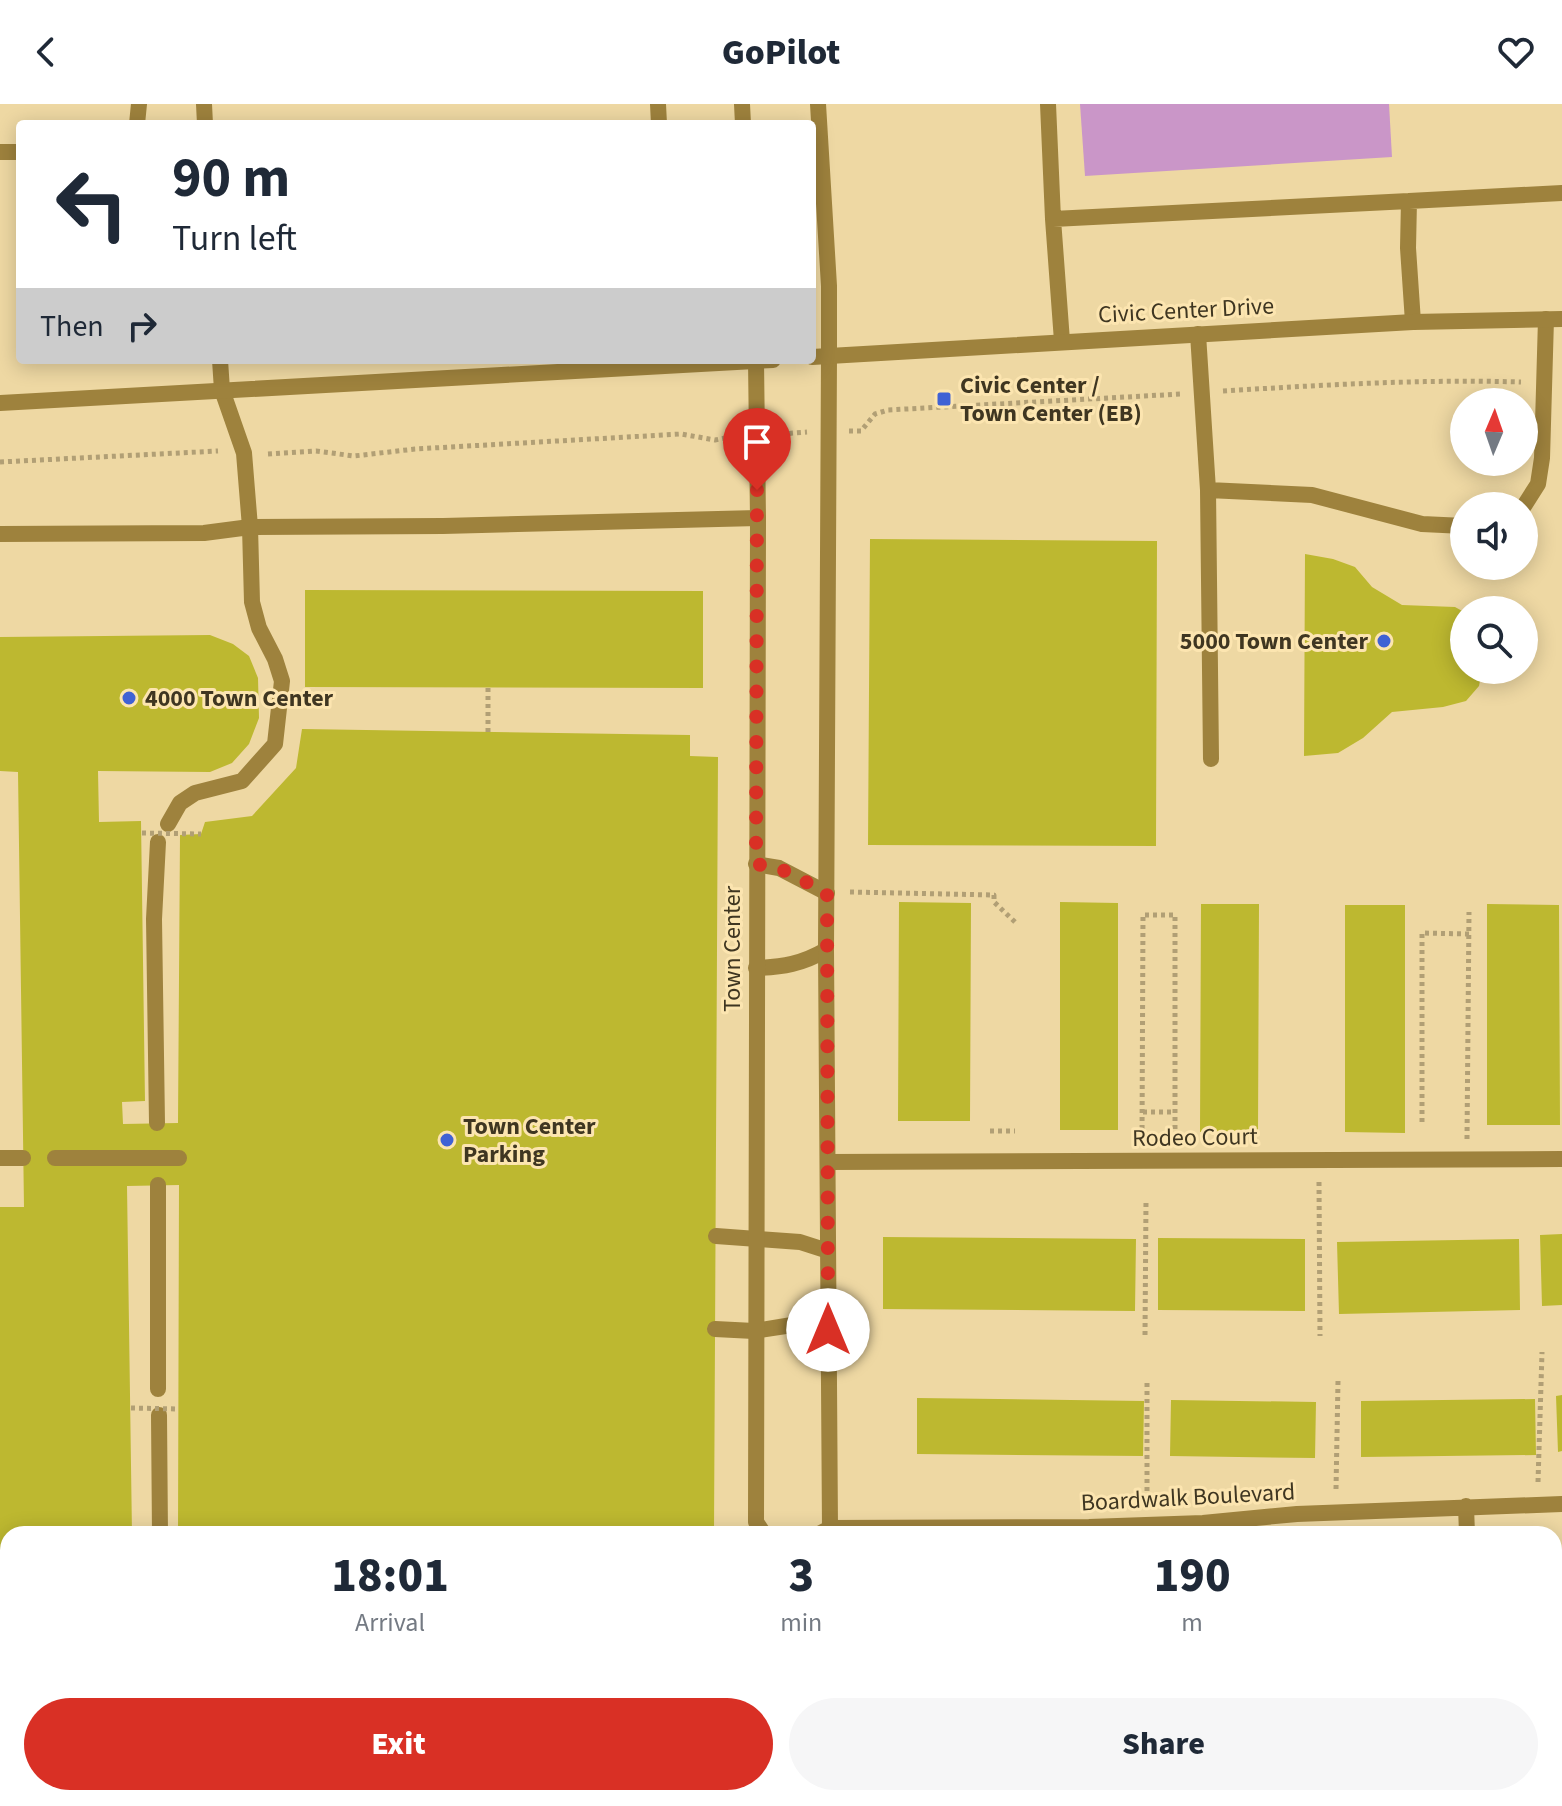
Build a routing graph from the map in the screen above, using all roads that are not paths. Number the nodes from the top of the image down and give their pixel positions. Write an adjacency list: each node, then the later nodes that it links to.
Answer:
1 (818, 104): 10 (street)
2 (1048, 104): 5 (street)
3 (1562, 193): 4 (street)
4 (1409, 201): 5 (street); 7 (street)
5 (1053, 219): 9 (street)
6 (1554, 319): 7 (street, Civic Center Drive); 17 (street)
7 (1413, 322): 8 (street, Civic Center Drive)
8 (1198, 334): 9 (street, Civic Center Drive); 16 (street)
9 (1062, 341): 10 (street, Civic Center Drive)
10 (820, 357): 26 (street)
11 (220, 364): 14 (street)
12 (701, 364): 14 (street)
13 (756, 364): 18 (street, Town Center)
14 (222, 390): 15 (street); 20 (street)
15 (0, 403)
16 (1208, 490): 19 (street); 22 (street)
17 (1533, 492)
18 (758, 518): 20 (street); 25 (street, Town Center)
19 (1450, 525)
20 (250, 527): 21 (street); 23 (street)
21 (0, 534)
22 (1211, 759)
23 (168, 824)
24 (158, 842): 29 (street)
25 (756, 864): 26 (street); 28 (street, Town Center)
26 (827, 893): 27 (street)
27 (826, 950): 28 (street); 35 (street)
28 (756, 968): 38 (street, Town Center)
29 (157, 1123)
30 (0, 1158): 31 (street)
31 (23, 1158)
32 (55, 1158): 33 (street)
33 (179, 1158)
34 (1562, 1159): 35 (street, Rodeo Court)
35 (828, 1162): 39 (street)
36 (158, 1185): 43 (street)
37 (716, 1236): 38 (street)
38 (755, 1238): 39 (street); 42 (street, Town Center)
39 (828, 1251): 40 (street)
40 (828, 1306): 42 (street); 49 (street)
41 (715, 1329): 42 (street)
42 (754, 1331): 48 (street, Town Center)
43 (158, 1389)
44 (159, 1415): 47 (street)
45 (1562, 1504): 46 (street, Boardwalk Boulevard)
46 (1466, 1506): 50 (street, Boardwalk Boulevard); 51 (street)
47 (160, 1526)
48 (759, 1526)
49 (824, 1526)
50 (1165, 1526)
51 (1467, 1526)

